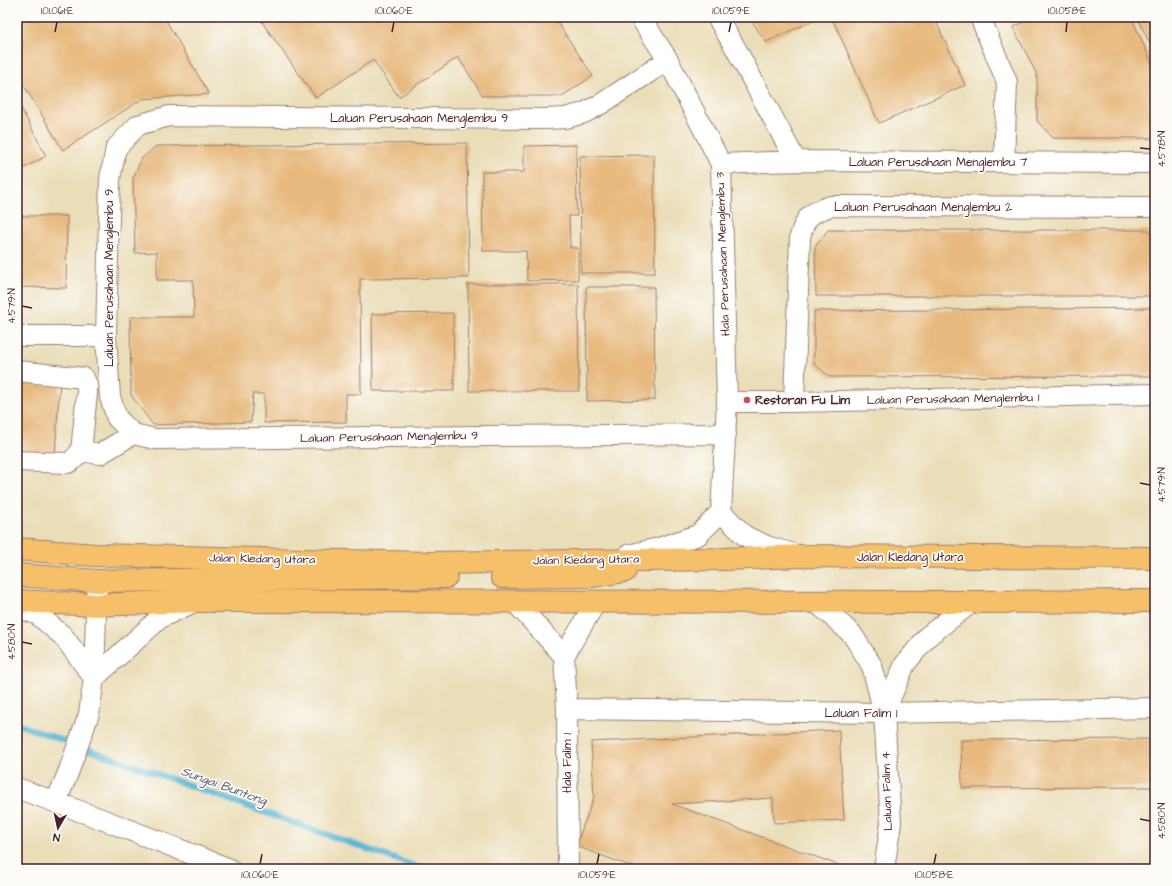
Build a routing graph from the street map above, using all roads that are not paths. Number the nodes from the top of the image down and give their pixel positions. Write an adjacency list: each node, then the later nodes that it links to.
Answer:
1 (640, 17): 4 (street, Hala Perusahaan Menglembu 3)
2 (717, 17): 5 (street)
3 (980, 17): 6 (street)
4 (668, 60): 8 (street, Hala Perusahaan Menglembu 3); 11 (street, Laluan Perusahaan Menglembu 9)
5 (796, 161): 6 (street, Laluan Perusahaan Menglembu 7); 8 (street, Laluan Perusahaan Menglembu 7)
6 (1004, 162): 7 (street, Laluan Perusahaan Menglembu 7)
7 (1155, 163)
8 (721, 164): 14 (street, Hala Perusahaan Menglembu 3)
9 (1155, 207): 15 (street, Laluan Perusahaan Menglembu 2)
10 (17, 336): 11 (street)
11 (106, 336): 16 (street, Laluan Perusahaan Menglembu 9)
12 (17, 371): 18 (street)
13 (1155, 394): 15 (street, Laluan Perusahaan Menglembu 1)
14 (727, 402): 15 (street, Laluan Perusahaan Menglembu 1); 17 (street, Hala Perusahaan Menglembu 3)
15 (794, 402)
16 (133, 434): 17 (street, Laluan Perusahaan Menglembu 9); 18 (street)
17 (726, 434): 20 (street, Hala Perusahaan Menglembu 3)
18 (82, 451): 19 (street)
19 (17, 460)
20 (721, 512): 22 (street); 25 (street)
21 (17, 549): 25 (main road, Jalan Kledang Utara)
22 (802, 556): 23 (main road, Jalan Kledang Utara); 24 (main road, Jalan Kledang Utara)
23 (1155, 558)
24 (724, 559): 25 (main road, Jalan Kledang Utara); 27 (main road)
25 (605, 560)
26 (17, 575): 27 (main road)
27 (97, 581): 35 (street)
28 (17, 601): 35 (main road)
29 (196, 601): 32 (main road); 35 (main road); 38 (street)
30 (815, 601): 33 (main road); 34 (main road); 41 (street, Laluan Falim 4)
31 (1155, 601): 34 (main road)
32 (516, 602): 33 (main road); 37 (street)
33 (596, 602): 37 (street)
34 (972, 602): 41 (street, Laluan Falim 4)
35 (97, 605): 38 (street)
36 (17, 607): 38 (street)
37 (564, 656): 40 (street, Hala Falim 1)
38 (94, 678): 43 (street)
39 (1155, 708): 41 (street, Laluan Falim 1)
40 (567, 710): 41 (street, Laluan Falim 1); 45 (street, Hala Falim 1)
41 (884, 713): 46 (street, Laluan Falim 4)
42 (17, 788): 43 (street)
43 (56, 802): 44 (street)
44 (230, 869)
45 (568, 869)
46 (884, 869)

